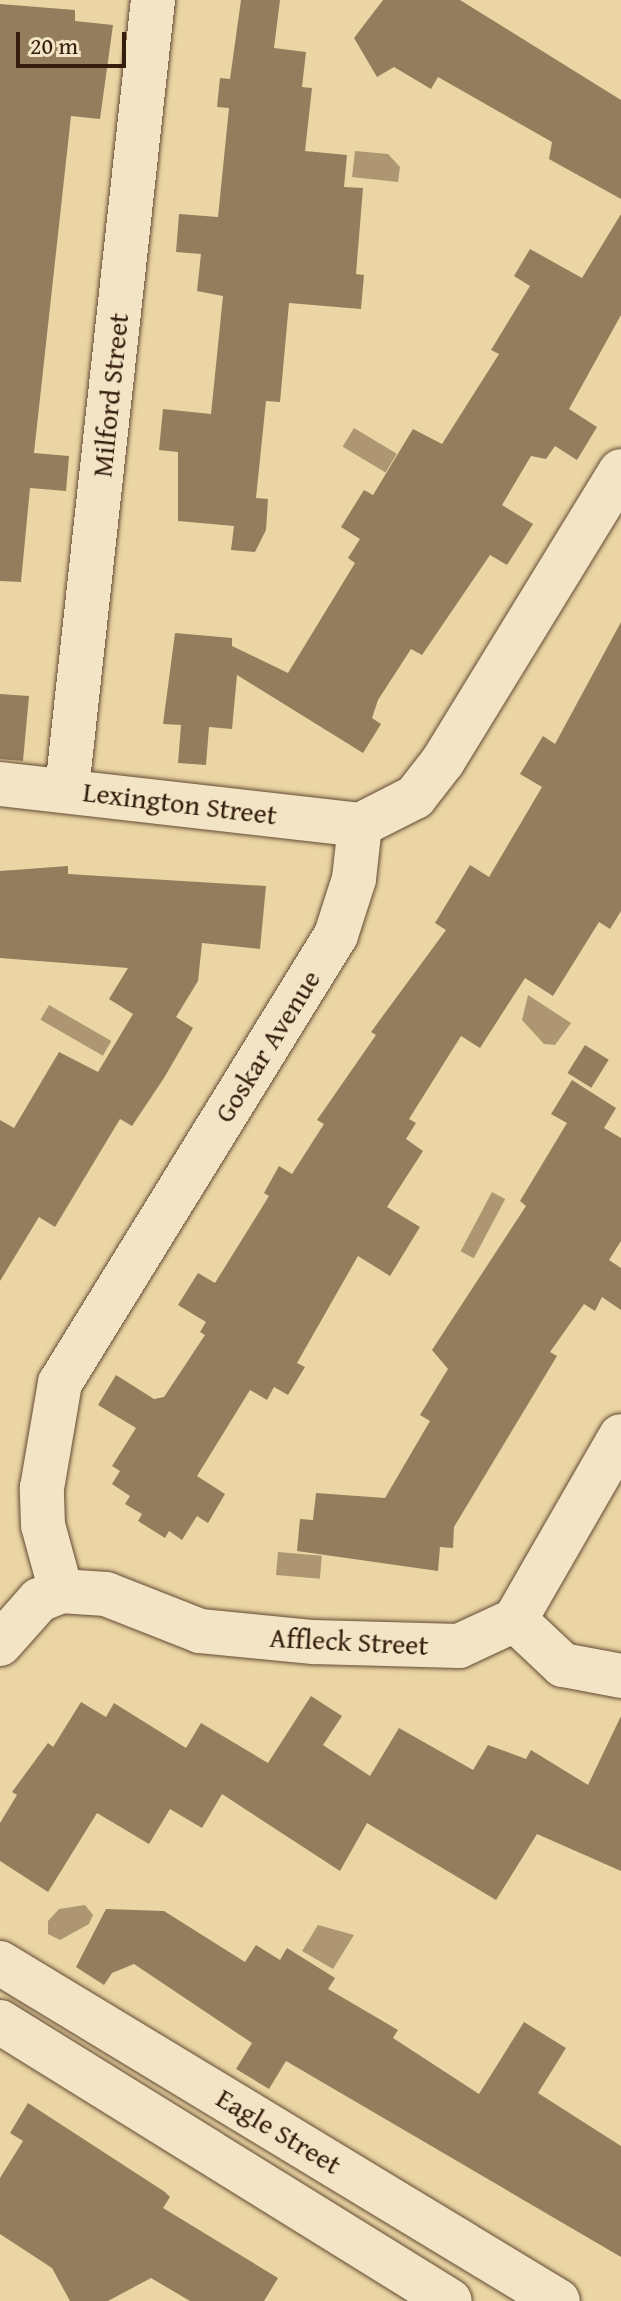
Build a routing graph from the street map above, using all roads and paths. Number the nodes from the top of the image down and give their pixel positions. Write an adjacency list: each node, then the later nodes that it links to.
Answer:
1 (153, 0): 4 (street, Milford Street)
2 (621, 471): 5 (street)
3 (0, 784): 4 (street, Lexington Street)
4 (67, 789): 5 (street, Lexington Street)
5 (360, 825): 7 (street, Goskar Avenue)
6 (621, 1436): 8 (street)
7 (61, 1591): 8 (street, Affleck Street); 9 (street)
8 (515, 1620): 10 (street)
9 (0, 1644)
10 (621, 1676)
11 (6, 2002): 12 (street, Eagle Street); 13 (street, Eagle Street)
12 (450, 2301)
13 (558, 2301)

